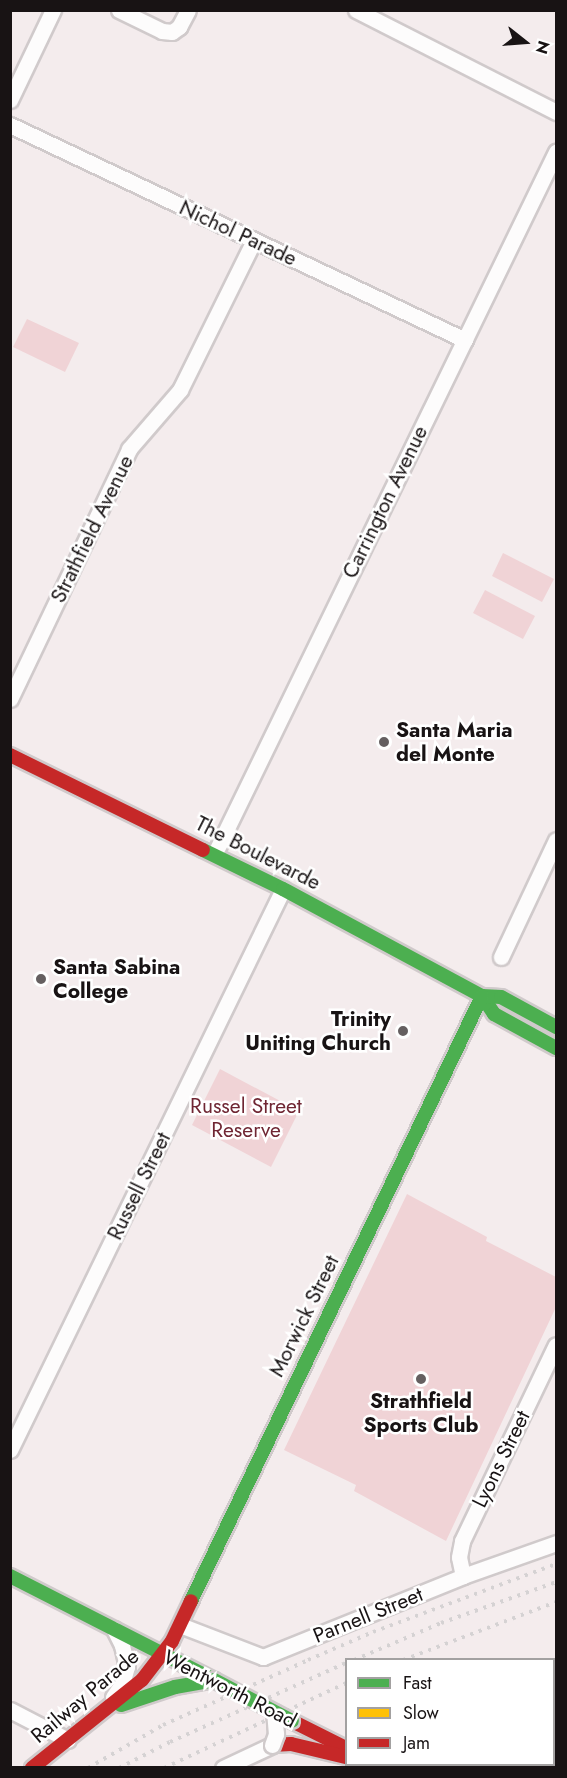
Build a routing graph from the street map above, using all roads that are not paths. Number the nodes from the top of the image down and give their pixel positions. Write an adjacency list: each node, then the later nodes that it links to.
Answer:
1 (53, 10): 6 (street)
2 (119, 10): 3 (street)
3 (188, 10)
4 (356, 10): 5 (street)
5 (380, 16): 7 (street)
6 (10, 100)
7 (556, 112)
8 (10, 125): 10 (street, Nichol Parade)
9 (556, 152): 11 (street, Carrington Avenue)
10 (254, 240): 11 (street, Nichol Parade); 12 (street, Strathfield Avenue)
11 (465, 340): 15 (street, Carrington Avenue)
12 (10, 699)
13 (10, 755): 15 (main road, The Boulevarde)
14 (556, 840): 17 (street)
15 (215, 854): 16 (main road, The Boulevarde)
16 (283, 889): 18 (main road, The Boulevarde); 22 (street, Russell Street)
17 (501, 957)
18 (482, 996): 19 (main road, The Boulevarde); 20 (main road, The Boulevarde); 26 (main road, Morwick Street)
19 (556, 1027)
20 (556, 1048)
21 (556, 1345): 25 (street, Lyons Street)
22 (11, 1448)
23 (556, 1544): 25 (street, Parnell Street)
24 (10, 1576): 27 (main road, Wentworth Road)
25 (463, 1576): 26 (street, Parnell Street)
26 (180, 1625): 28 (main road, Morwick Street)
27 (114, 1629): 28 (main road, Wentworth Road); 31 (street)
28 (163, 1654): 29 (main road, Wentworth Road); 31 (main road, Railway Parade)
29 (214, 1680): 31 (main road); 32 (main road, Wentworth Road, bridge)
30 (10, 1710): 33 (street)
31 (105, 1710): 33 (main road, Railway Parade)
32 (274, 1712): 34 (street, bridge); 35 (main road, Wentworth Road, bridge)
33 (68, 1740): 37 (main road, Railway Parade)
34 (272, 1745): 36 (main road); 38 (street)
35 (345, 1748)
36 (345, 1756)
37 (32, 1767)
38 (223, 1767)

